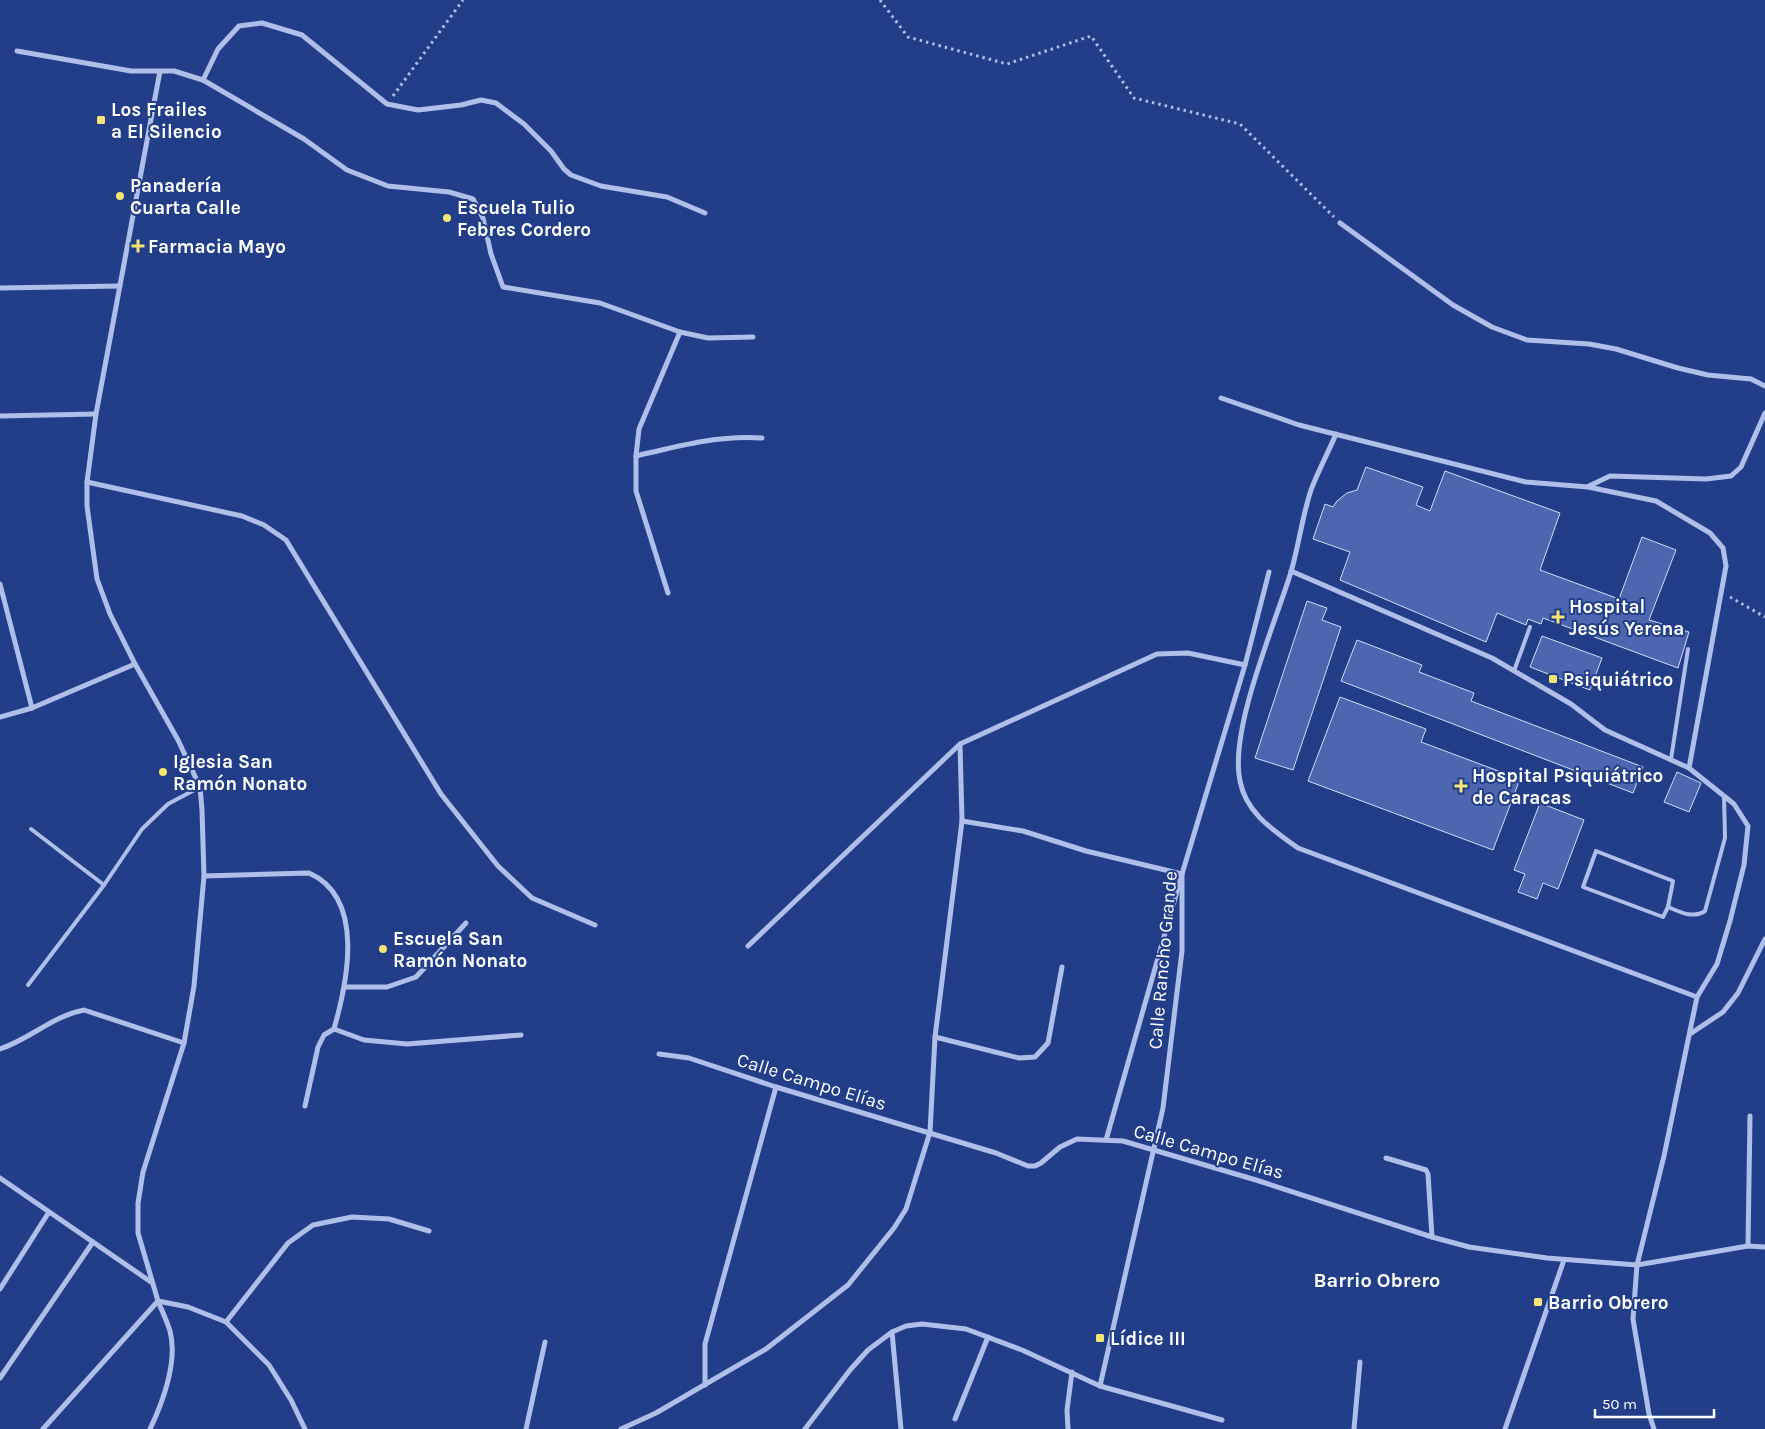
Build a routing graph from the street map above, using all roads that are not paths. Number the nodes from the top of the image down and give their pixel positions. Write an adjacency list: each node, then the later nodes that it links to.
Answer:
1 (17, 51): 2 (street)
2 (160, 71): 3 (street); 6 (street)
3 (203, 80): 4 (street); 8 (street)
4 (705, 213)
5 (1340, 223): 10 (street)
6 (120, 286): 7 (street); 13 (street)
7 (0, 288)
8 (680, 332): 9 (street); 17 (street)
9 (753, 337)
10 (1765, 386)
11 (1220, 398): 15 (street)
12 (1765, 413): 19 (street)
13 (96, 414): 14 (street); 18 (street)
14 (0, 416)
15 (1336, 434): 19 (street); 20 (street)
16 (762, 438): 17 (street)
17 (636, 456): 23 (street)
18 (86, 482): 26 (street); 43 (street)
19 (1588, 486): 33 (street)
20 (1291, 571): 28 (street); 49 (street)
21 (1269, 572): 27 (street, Calle Rancho Grande)
22 (0, 584): 29 (street)
23 (668, 593)
24 (1530, 627): 28 (lane)
25 (1688, 649): 32 (lane)
26 (135, 664): 29 (street); 34 (street)
27 (1245, 665): 31 (street); 38 (street, Calle Rancho Grande)
28 (1514, 671): 32 (street)
29 (32, 708): 30 (street)
30 (0, 718)
31 (960, 744): 36 (street); 45 (street)
32 (1671, 759): 33 (street)
33 (1689, 768): 35 (street)
34 (200, 787): 39 (street); 40 (lane)
35 (1724, 795): 41 (lane); 49 (street)
36 (962, 821): 38 (street); 53 (street)
37 (31, 828): 40 (lane)
38 (1182, 874): 61 (street); 62 (street, Calle Rancho Grande)
39 (204, 876): 48 (street); 54 (street)
40 (104, 885): 47 (lane)
41 (1668, 908): 41 (lane)
42 (466, 923): 48 (street)
43 (595, 925)
44 (1765, 940): 52 (street)
45 (748, 946)
46 (1062, 967): 53 (street)
47 (28, 985)
48 (346, 987): 50 (street)
49 (1697, 997): 52 (street)
50 (334, 1029): 51 (street); 58 (street)
51 (521, 1034)
52 (1690, 1034): 72 (street)
53 (935, 1037): 60 (street)
54 (184, 1043): 55 (street); 73 (street)
55 (0, 1049)
56 (659, 1054): 57 (street, Calle Campo Elías)
57 (776, 1087): 60 (street, Calle Campo Elías); 83 (street)
58 (305, 1106)
59 (1750, 1116): 69 (street)
60 (930, 1132): 61 (street, Calle Campo Elías); 83 (street)
61 (1106, 1140): 62 (street, Calle Campo Elías)
62 (1154, 1149): 67 (street, Calle Campo Elías); 84 (street, Calle Rancho Grande)
63 (1386, 1158): 67 (street)
64 (0, 1178): 65 (street)
65 (49, 1212): 68 (street); 74 (street)
66 (429, 1231): 76 (street)
67 (1432, 1237): 71 (street, Calle Campo Elías)
68 (93, 1242): 73 (street); 82 (street)
69 (1748, 1246): 70 (street, Calle Campo Elías); 72 (street, Calle Campo Elías)
70 (1765, 1247)
71 (1564, 1260): 72 (street, Calle Campo Elías); 96 (street)
72 (1637, 1265): 97 (street)
73 (151, 1282): 75 (street)
74 (0, 1289)
75 (158, 1302): 76 (street); 87 (street); 88 (street)
76 (226, 1322): 89 (street)
77 (892, 1332): 78 (street); 92 (street); 93 (street)
78 (988, 1337): 81 (street); 85 (street)
79 (545, 1342): 90 (street)
80 (1360, 1362): 95 (street)
81 (1072, 1372): 84 (street); 94 (street)
82 (0, 1378)
83 (705, 1385): 91 (street)
84 (1100, 1386): 86 (street)
85 (955, 1419)
86 (1222, 1420)
87 (43, 1429)
88 (150, 1429)
89 (305, 1429)
90 (526, 1429)
91 (621, 1429)
92 (805, 1429)
93 (901, 1429)
94 (1068, 1429)
95 (1354, 1429)
96 (1505, 1429)
97 (1654, 1429)

